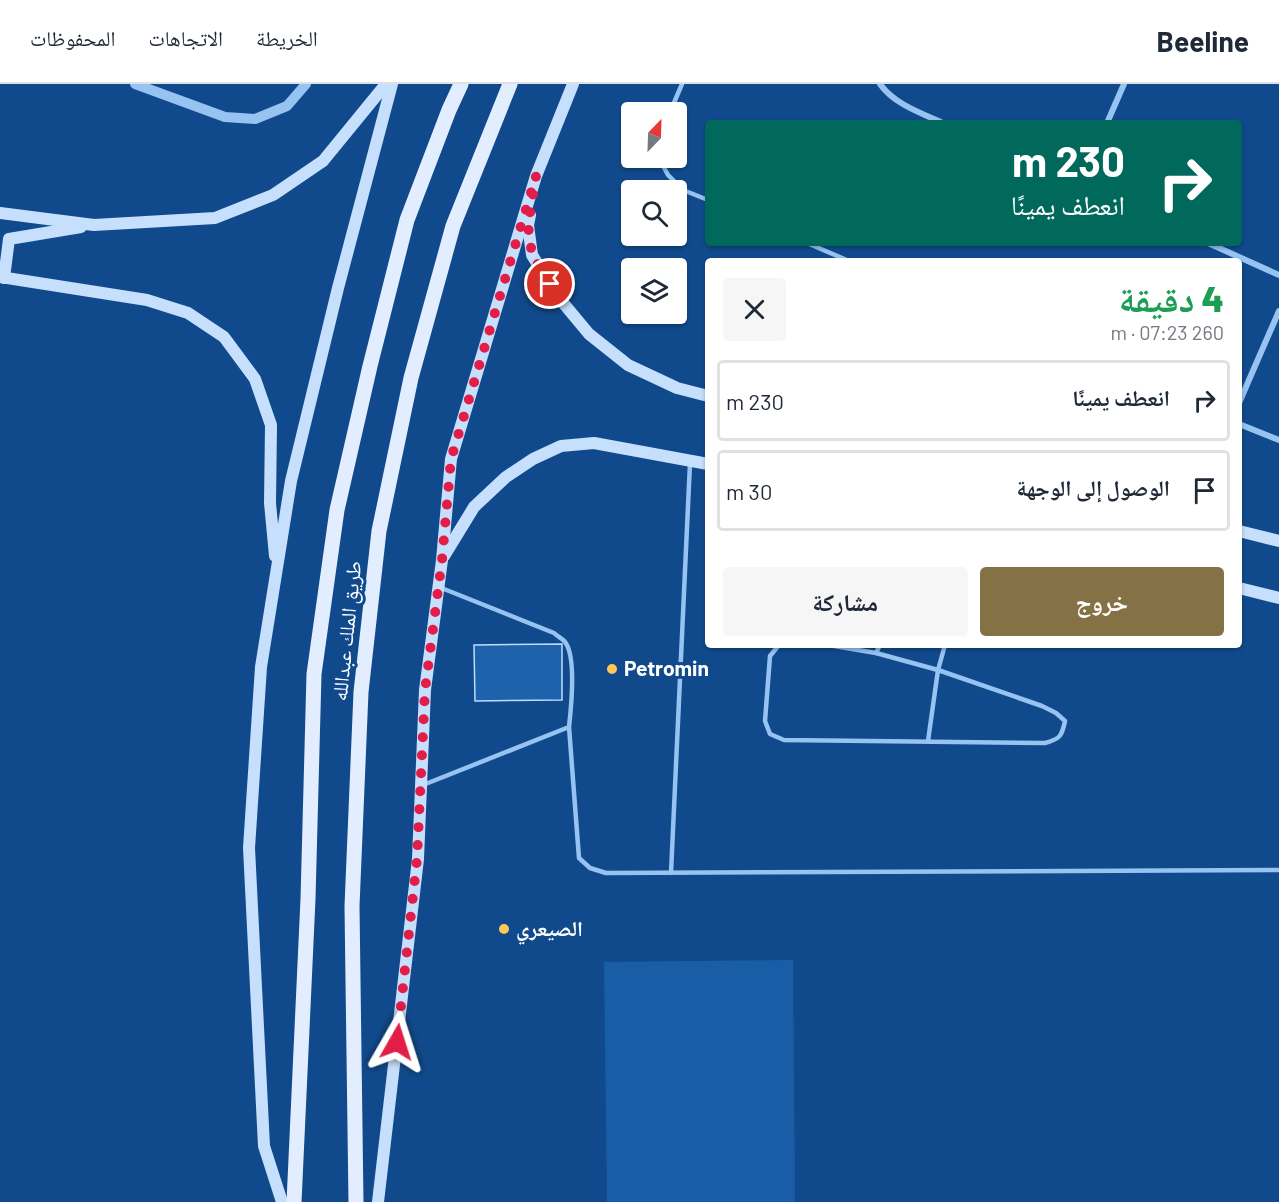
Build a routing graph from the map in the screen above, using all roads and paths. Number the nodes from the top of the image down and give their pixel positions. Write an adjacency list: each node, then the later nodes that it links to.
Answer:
1 (135, 84): 2 (street)
2 (306, 84)
3 (386, 84): 18 (main road)
4 (392, 84): 36 (main road)
5 (460, 84): 52 (main road, طريق الملك عبدالله)
6 (510, 84): 53 (main road, طريق الملك عبدالله)
7 (573, 84): 15 (main road)
8 (682, 84): 11 (lane)
9 (880, 84): 12 (street)
10 (1124, 84): 13 (street)
11 (674, 102)
12 (936, 120)
13 (1108, 120)
14 (664, 168): 16 (lane)
15 (536, 176): 27 (main road); 35 (main road)
16 (705, 199)
17 (0, 213): 18 (main road)
18 (94, 225): 25 (main road)
19 (814, 246): 21 (lane)
20 (1215, 246): 22 (street)
21 (842, 258)
22 (1241, 258)
23 (1242, 258): 24 (street)
24 (1279, 275)
25 (2, 278): 36 (main road)
26 (1279, 312): 28 (street)
27 (705, 395)
28 (1242, 396)
29 (1242, 425): 30 (street)
30 (1279, 440)
31 (690, 460): 32 (main road); 35 (main road); 50 (lane)
32 (705, 463)
33 (1242, 532): 34 (main road)
34 (1279, 541)
35 (442, 560): 37 (main road)
36 (276, 575): 51 (main road)
37 (438, 587): 46 (lane); 48 (main road)
38 (1242, 589): 39 (main road)
39 (1279, 598)
40 (777, 648): 47 (lane)
41 (846, 648): 44 (lane)
42 (878, 648): 44 (lane)
43 (944, 648): 45 (lane)
44 (876, 653): 45 (lane)
45 (938, 670): 47 (lane); 47 (lane)
46 (569, 727): 48 (lane); 50 (lane)
47 (928, 741)
48 (421, 786): 54 (main road)
49 (1279, 870): 50 (lane)
50 (671, 873)
51 (282, 1202)
52 (294, 1202)
53 (356, 1202)
54 (378, 1202)

